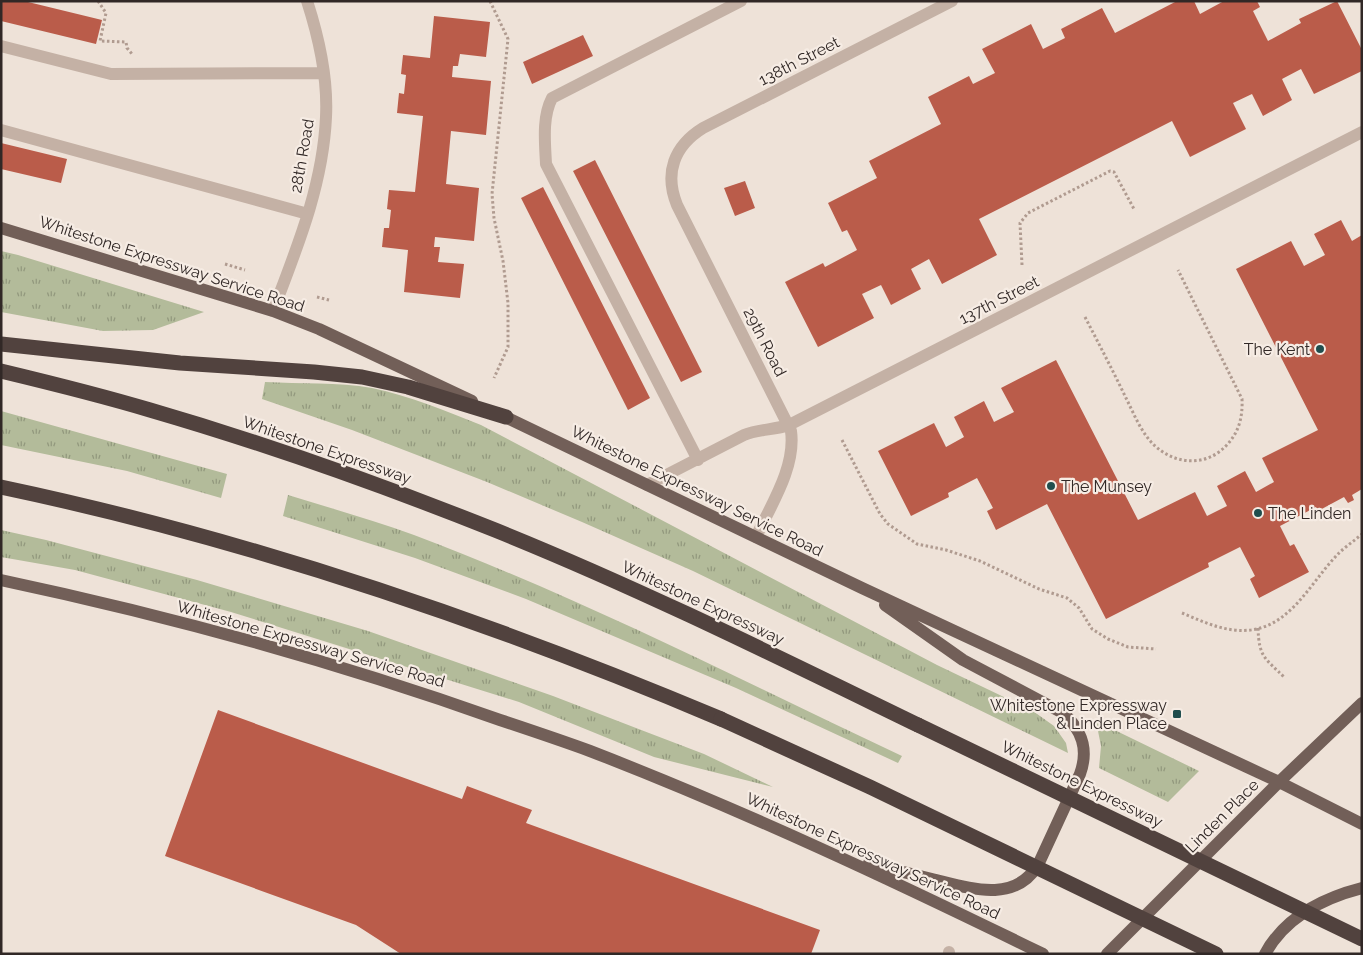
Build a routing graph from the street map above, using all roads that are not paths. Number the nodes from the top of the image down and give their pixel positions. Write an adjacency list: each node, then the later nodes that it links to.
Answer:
1 (307, 1): 5 (street, 28th Road)
2 (741, 1): 16 (street)
3 (952, 1): 8 (street, 138th Street)
4 (1, 46): 5 (street)
5 (324, 73): 9 (street, 28th Road)
6 (1, 130): 9 (street)
7 (1362, 132): 15 (street, 137th Street)
8 (673, 164): 15 (street, 29th Road)
9 (308, 214): 11 (street, 28th Road)
10 (1, 228): 11 (main road, Whitestone Expressway Service Road)
11 (274, 311): 14 (main road, Whitestone Expressway Service Road)
12 (1, 344): 14 (highway)
13 (1, 371): 27 (highway, Whitestone Expressway, bridge)
14 (506, 417): 17 (main road, Whitestone Expressway Service Road)
15 (789, 424): 16 (street, 137th Street); 19 (street, 29th Road)
16 (698, 460): 17 (street, 137th Street)
17 (647, 486): 19 (main road, Whitestone Expressway Service Road)
18 (1, 487): 30 (highway, bridge)
19 (756, 537): 21 (main road, Whitestone Expressway Service Road)
20 (1, 580): 25 (main road, Whitestone Expressway Service Road)
21 (862, 588): 23 (main road, Whitestone Expressway Service Road); 25 (main road)
22 (1362, 703): 23 (main road, Linden Place)
23 (1279, 782): 24 (main road, Whitestone Expressway Service Road); 29 (main road, Linden Place)
24 (1362, 824)
25 (840, 856): 28 (main road, Whitestone Expressway Service Road)
26 (1362, 888): 31 (main road)
27 (1362, 939)
28 (1043, 954)
29 (1107, 954)
30 (1216, 954)
31 (1266, 954)

